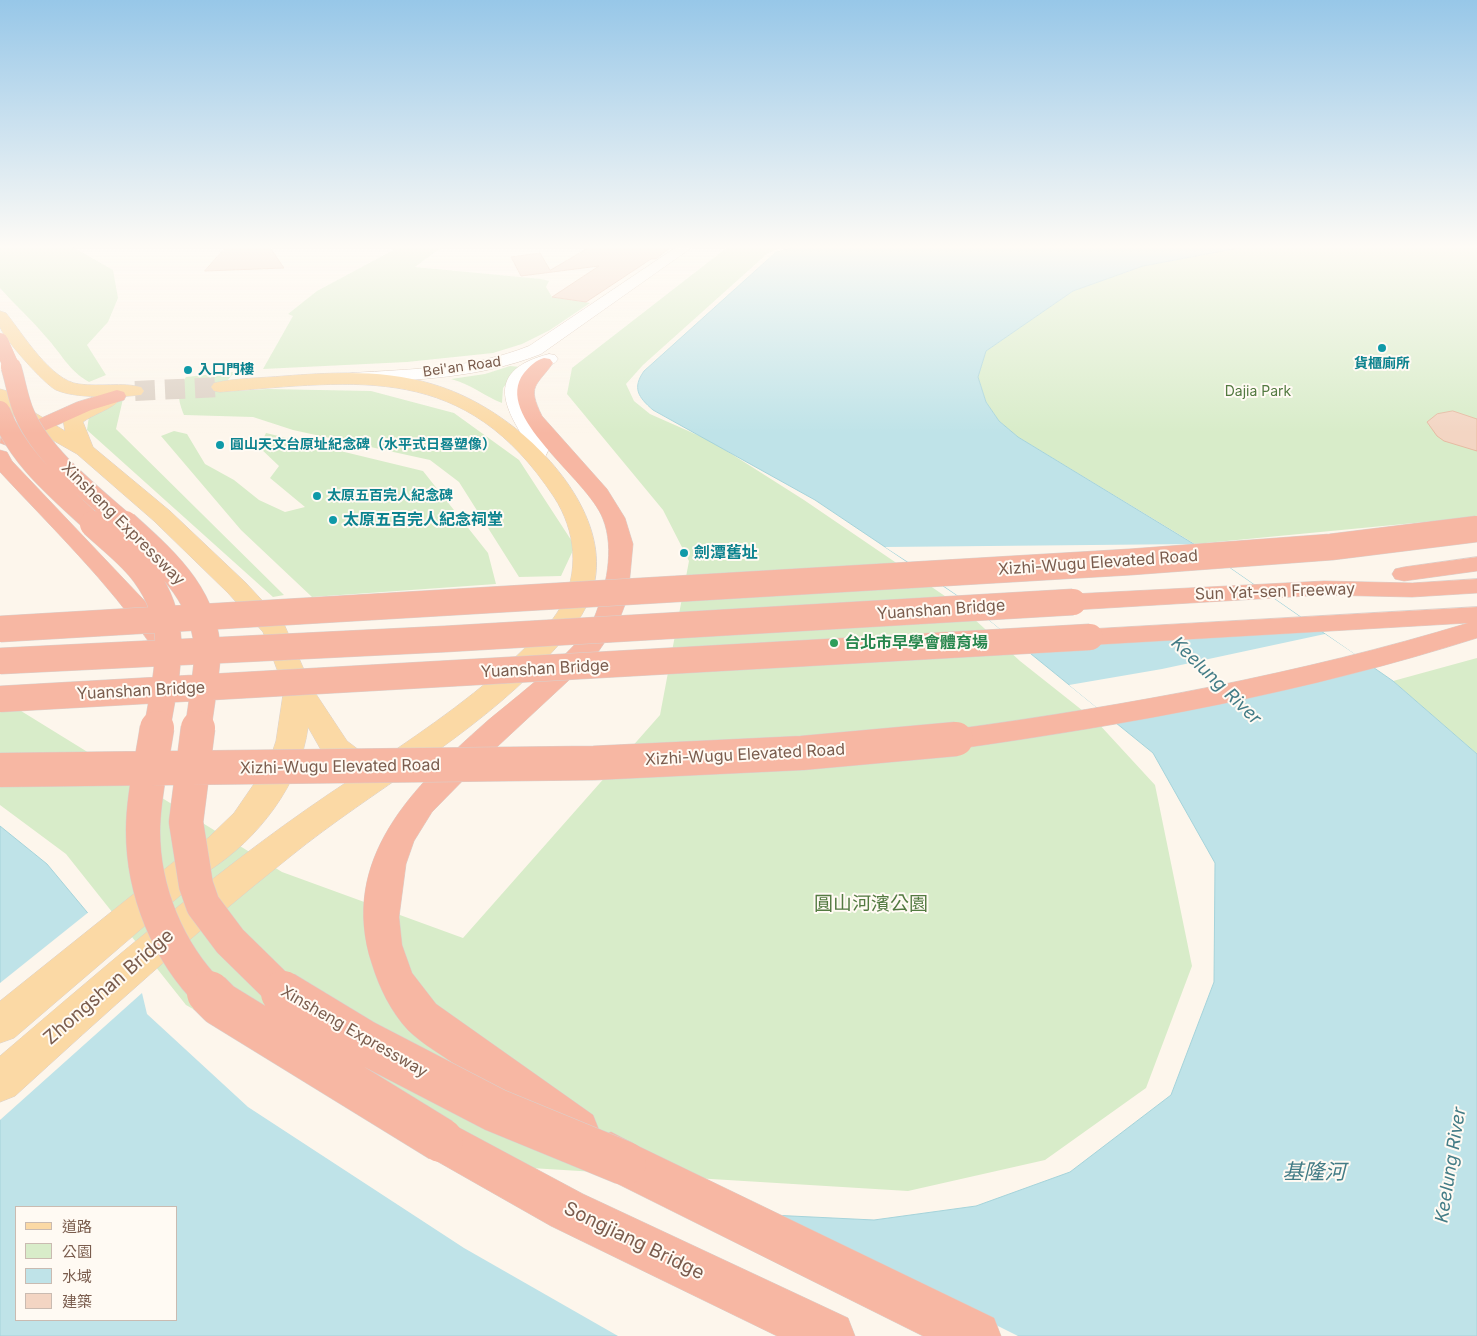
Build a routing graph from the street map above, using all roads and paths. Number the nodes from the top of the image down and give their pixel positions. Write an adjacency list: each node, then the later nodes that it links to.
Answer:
1 (601, 308): 6 (main road, Bei'an Road)
2 (615, 308): 5 (main road, Bei'an Road)
3 (0, 316): 8 (main road)
4 (0, 341): 33 (highway, Xinsheng Expressway, bridge)
5 (544, 363): 14 (main road, Bei'an Road); 33 (highway, bridge)
6 (352, 378): 7 (main road, Zhongshan Bridge); 14 (main road, Zhongshan Bridge)
7 (220, 387)
8 (128, 393): 11 (highway); 13 (main road)
9 (0, 395): 11 (main road)
10 (0, 410): 25 (highway, Xinsheng Expressway, bridge)
11 (39, 425): 12 (highway); 13 (main road)
12 (4, 448): 25 (highway, bridge)
13 (84, 450): 26 (main road)
14 (536, 457): 29 (main road, Zhongshan Bridge)
15 (1477, 529): 21 (highway, Xizhi-Wugu Elevated Road, bridge)
16 (1477, 564): 18 (highway)
17 (1477, 586): 18 (highway, Sun Yat-sen Freeway)
18 (1324, 588): 19 (highway, Sun Yat-sen Freeway)
19 (1073, 602): 24 (highway, Yuanshan Bridge, bridge)
20 (1477, 615): 23 (highway, Sun Yat-sen Freeway)
21 (0, 629)
22 (1477, 629): 28 (highway, Xizhi-Wugu Elevated Road, bridge)
23 (1090, 637): 27 (highway, Yuanshan Bridge, bridge)
24 (0, 661)
25 (168, 662): 32 (highway, Xinsheng Expressway, bridge)
26 (298, 688): 29 (main road); 30 (main road)
27 (0, 699)
28 (0, 770)
29 (378, 778): 31 (main road, Zhongshan Bridge, bridge)
30 (0, 1025)
31 (0, 1082)
32 (441, 1140): 34 (highway, Songjiang Bridge)
33 (624, 1163): 35 (highway)
34 (830, 1336)
35 (976, 1336)

